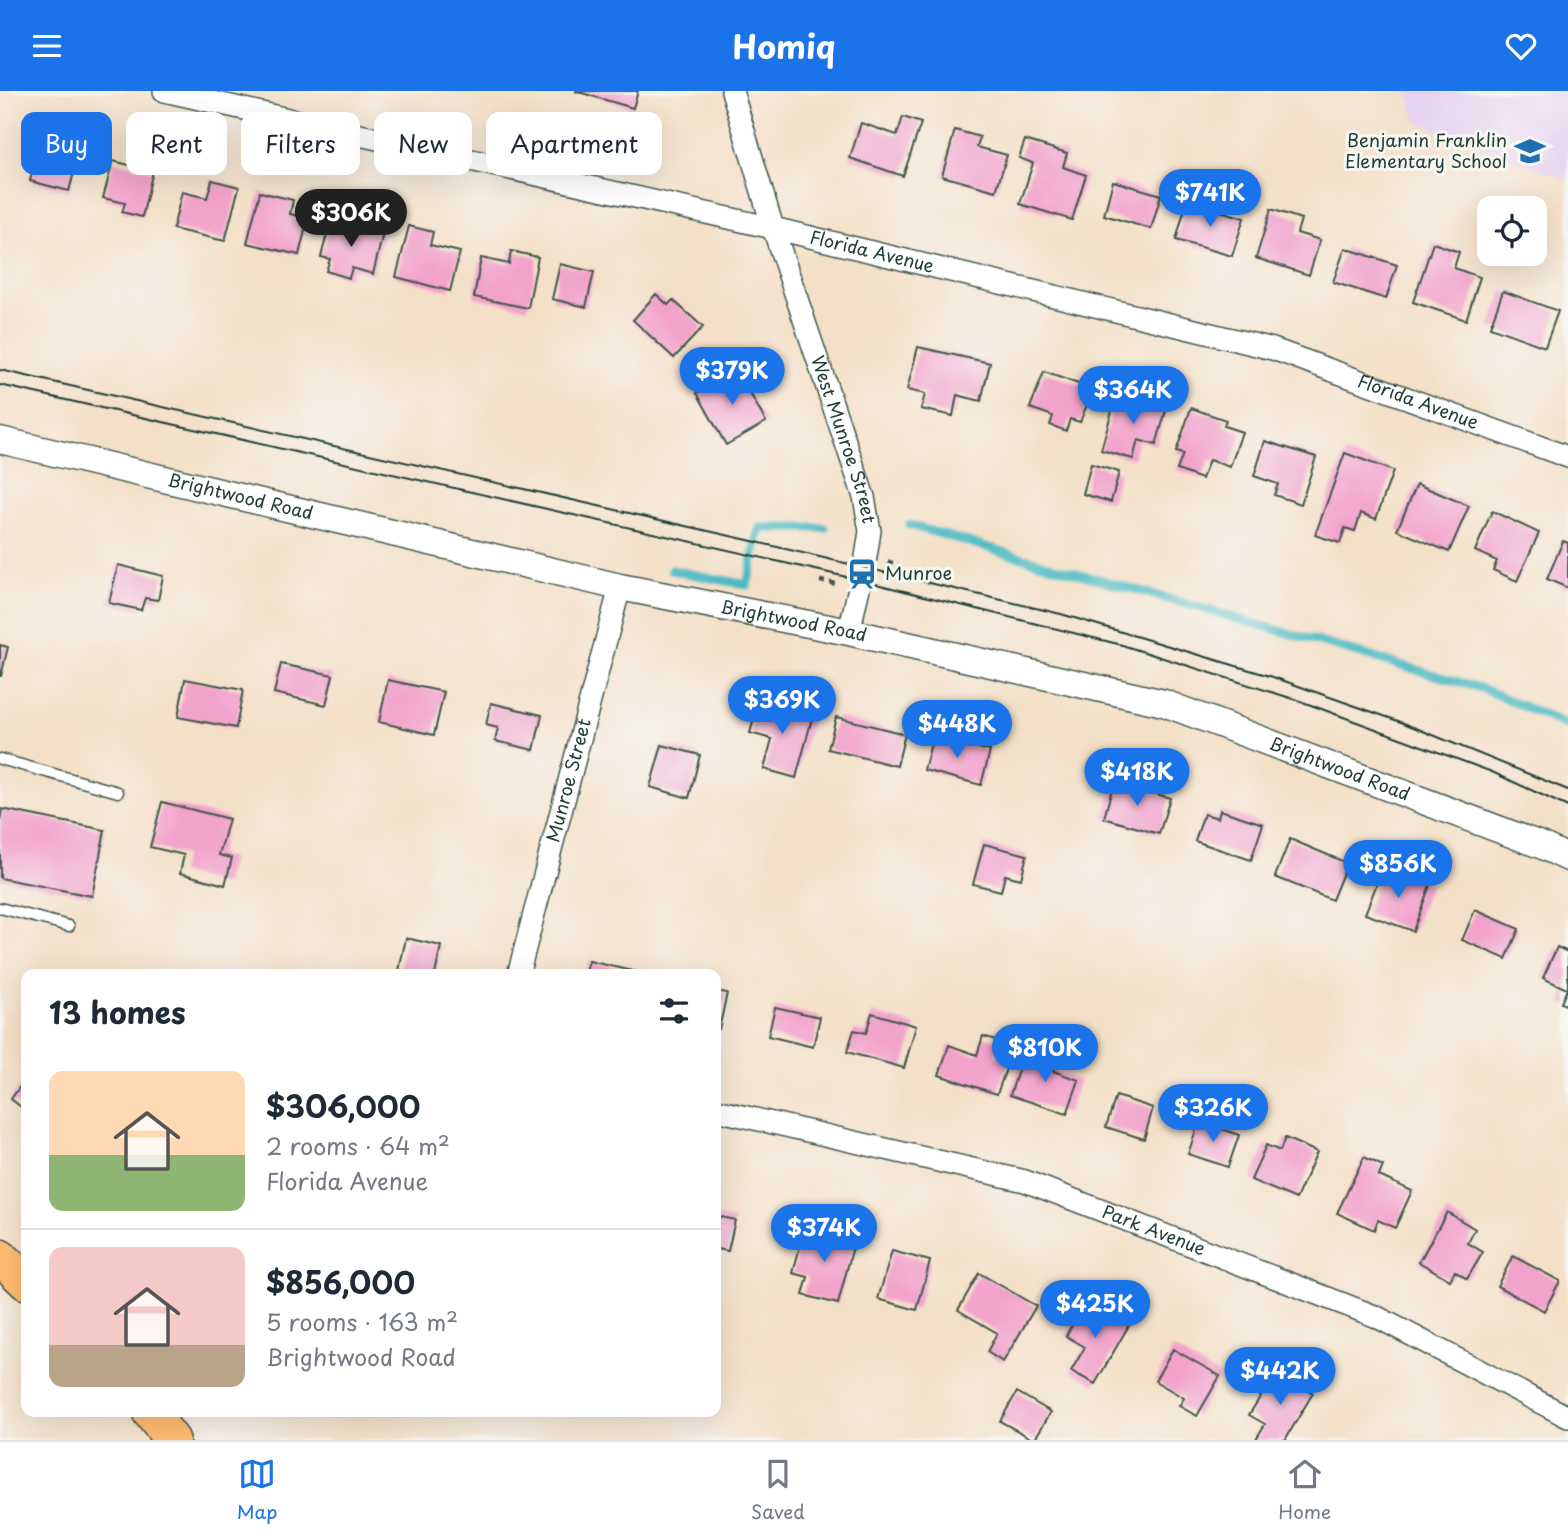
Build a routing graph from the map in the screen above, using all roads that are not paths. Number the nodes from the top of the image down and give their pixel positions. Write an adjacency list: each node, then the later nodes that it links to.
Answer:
1 (164, 91): 3 (street, Florida Avenue)
2 (732, 91): 3 (street, West Munroe Street)
3 (773, 228): 5 (street, Florida Avenue); 7 (street, West Munroe Street)
4 (0, 440): 6 (street, Brightwood Road)
5 (1568, 457)
6 (620, 587): 7 (street, Brightwood Road); 13 (street, Munroe Street)
7 (849, 632): 10 (street, Brightwood Road)
8 (0, 759): 9 (lane)
9 (118, 792)
10 (1568, 858)
11 (0, 908): 12 (lane)
12 (69, 926)
13 (519, 969)
14 (721, 1110): 17 (street, Park Avenue)
15 (0, 1257): 16 (main road)
16 (21, 1277)
17 (1568, 1416)
18 (153, 1417): 19 (main road)
19 (172, 1440)

